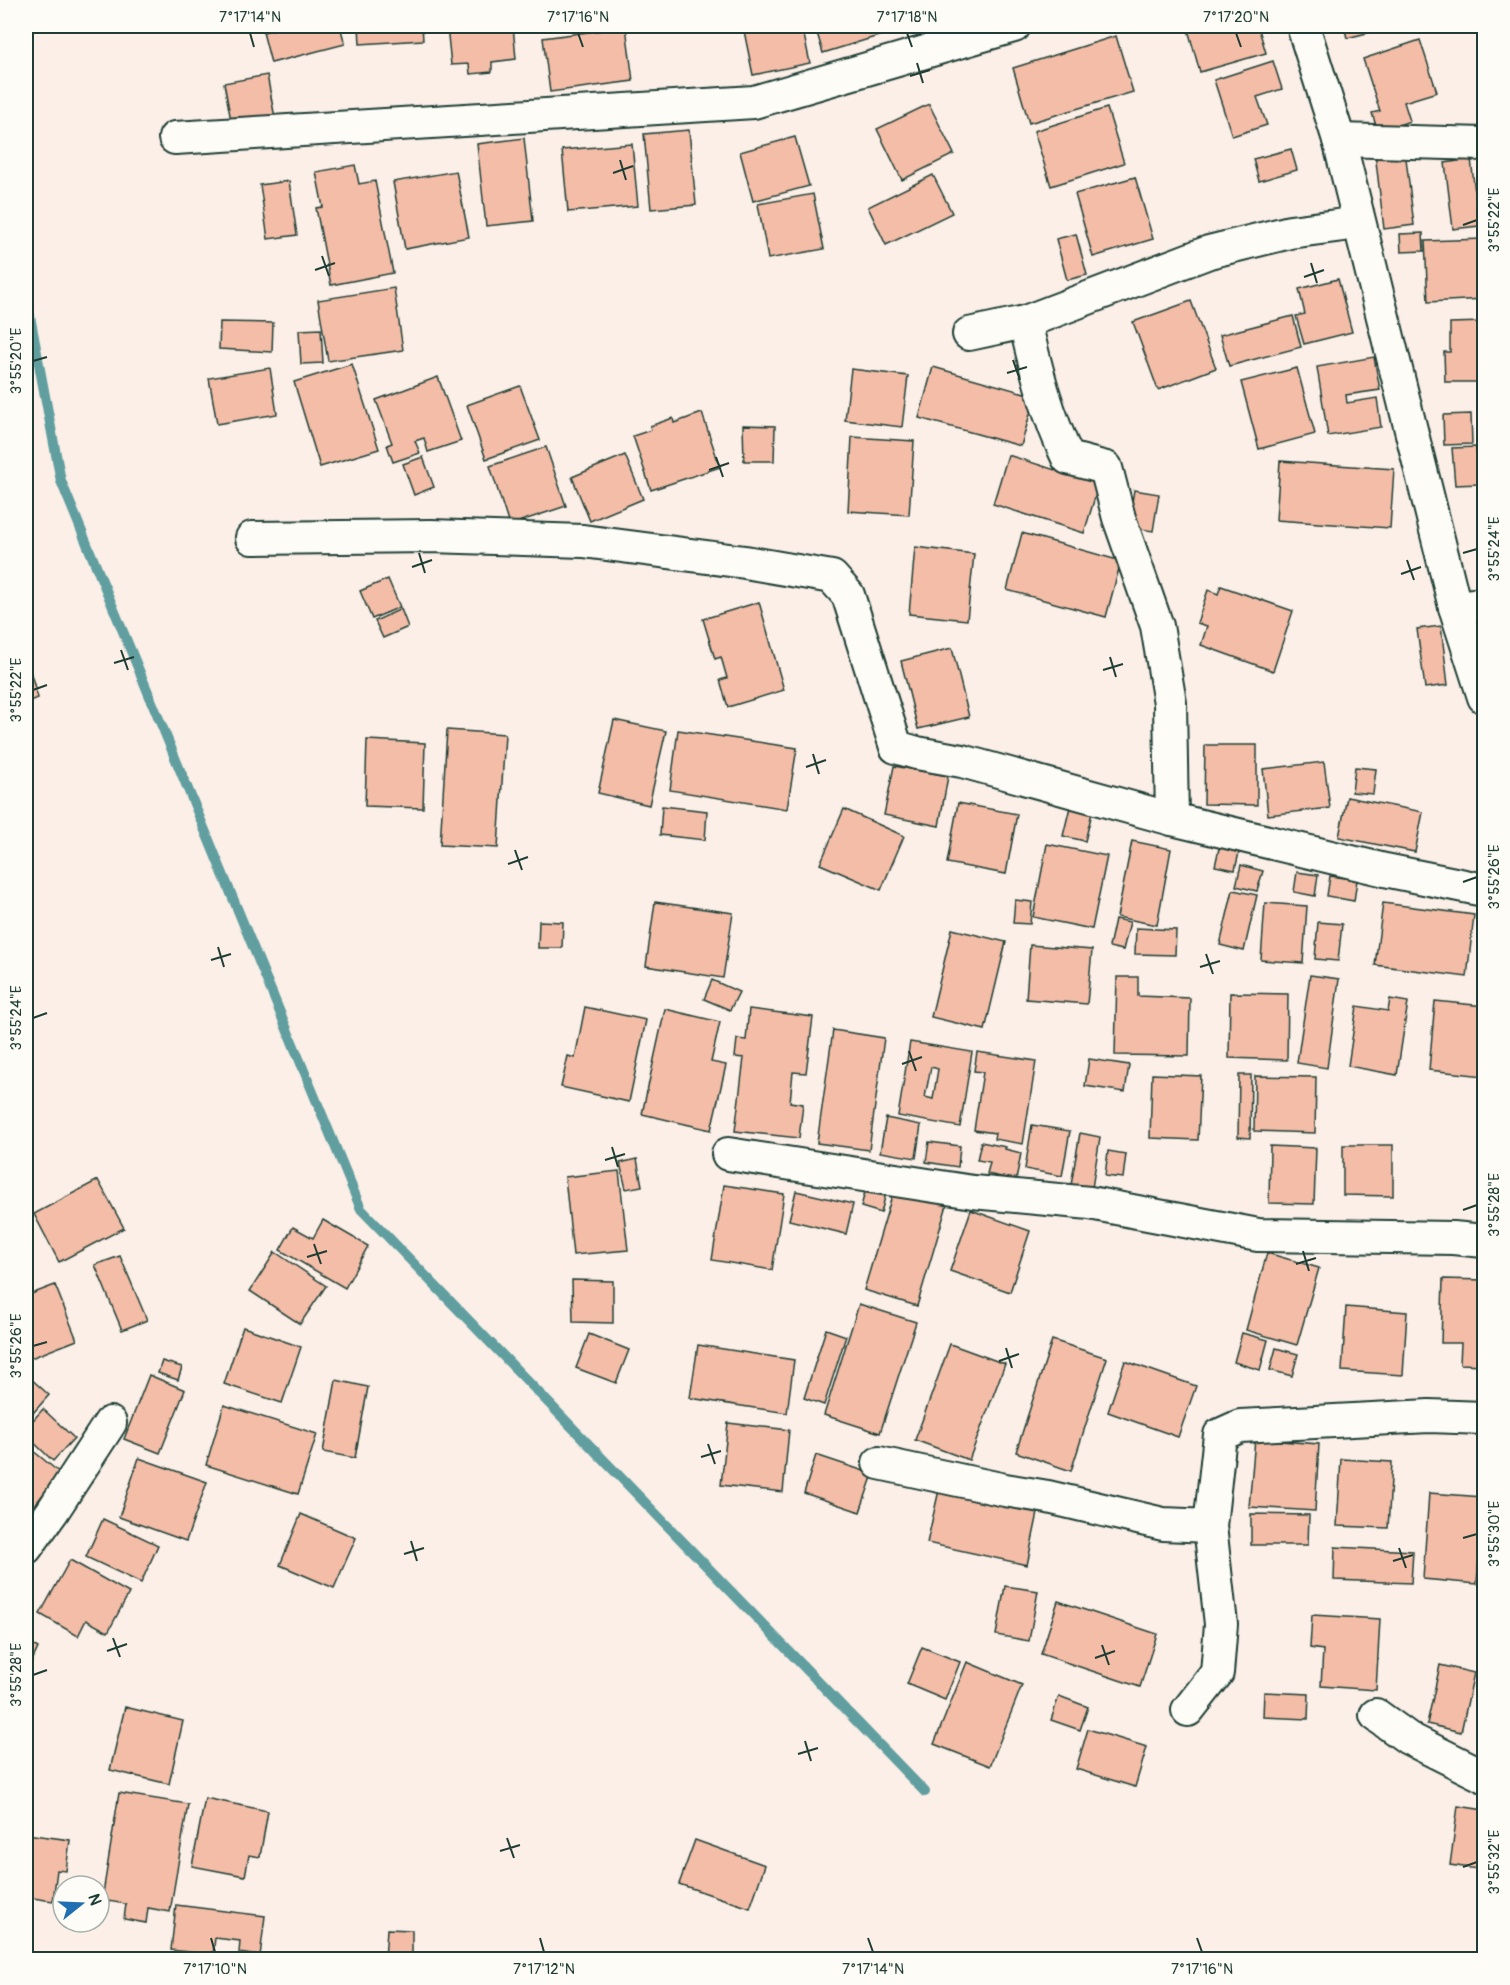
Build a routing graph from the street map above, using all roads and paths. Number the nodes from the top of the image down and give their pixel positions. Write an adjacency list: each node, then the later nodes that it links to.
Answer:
1 (1014, 26): 3 (street)
2 (1303, 26): 4 (street)
3 (175, 138)
4 (1339, 140): 5 (street); 6 (street)
5 (1485, 144)
6 (1359, 223): 7 (street); 10 (street)
7 (1025, 322): 8 (street); 12 (street)
8 (969, 334)
9 (252, 538): 12 (street)
10 (1470, 605): 11 (street)
11 (1485, 697)
12 (1172, 819): 13 (street)
13 (1485, 890)
14 (728, 1154): 15 (street)
15 (1485, 1241)
16 (1485, 1418): 19 (street)
17 (110, 1423): 20 (street)
18 (879, 1463): 19 (street)
19 (1210, 1526): 21 (street)
20 (26, 1548)
21 (1188, 1710)
22 (1376, 1715): 23 (street)
23 (1485, 1776)

